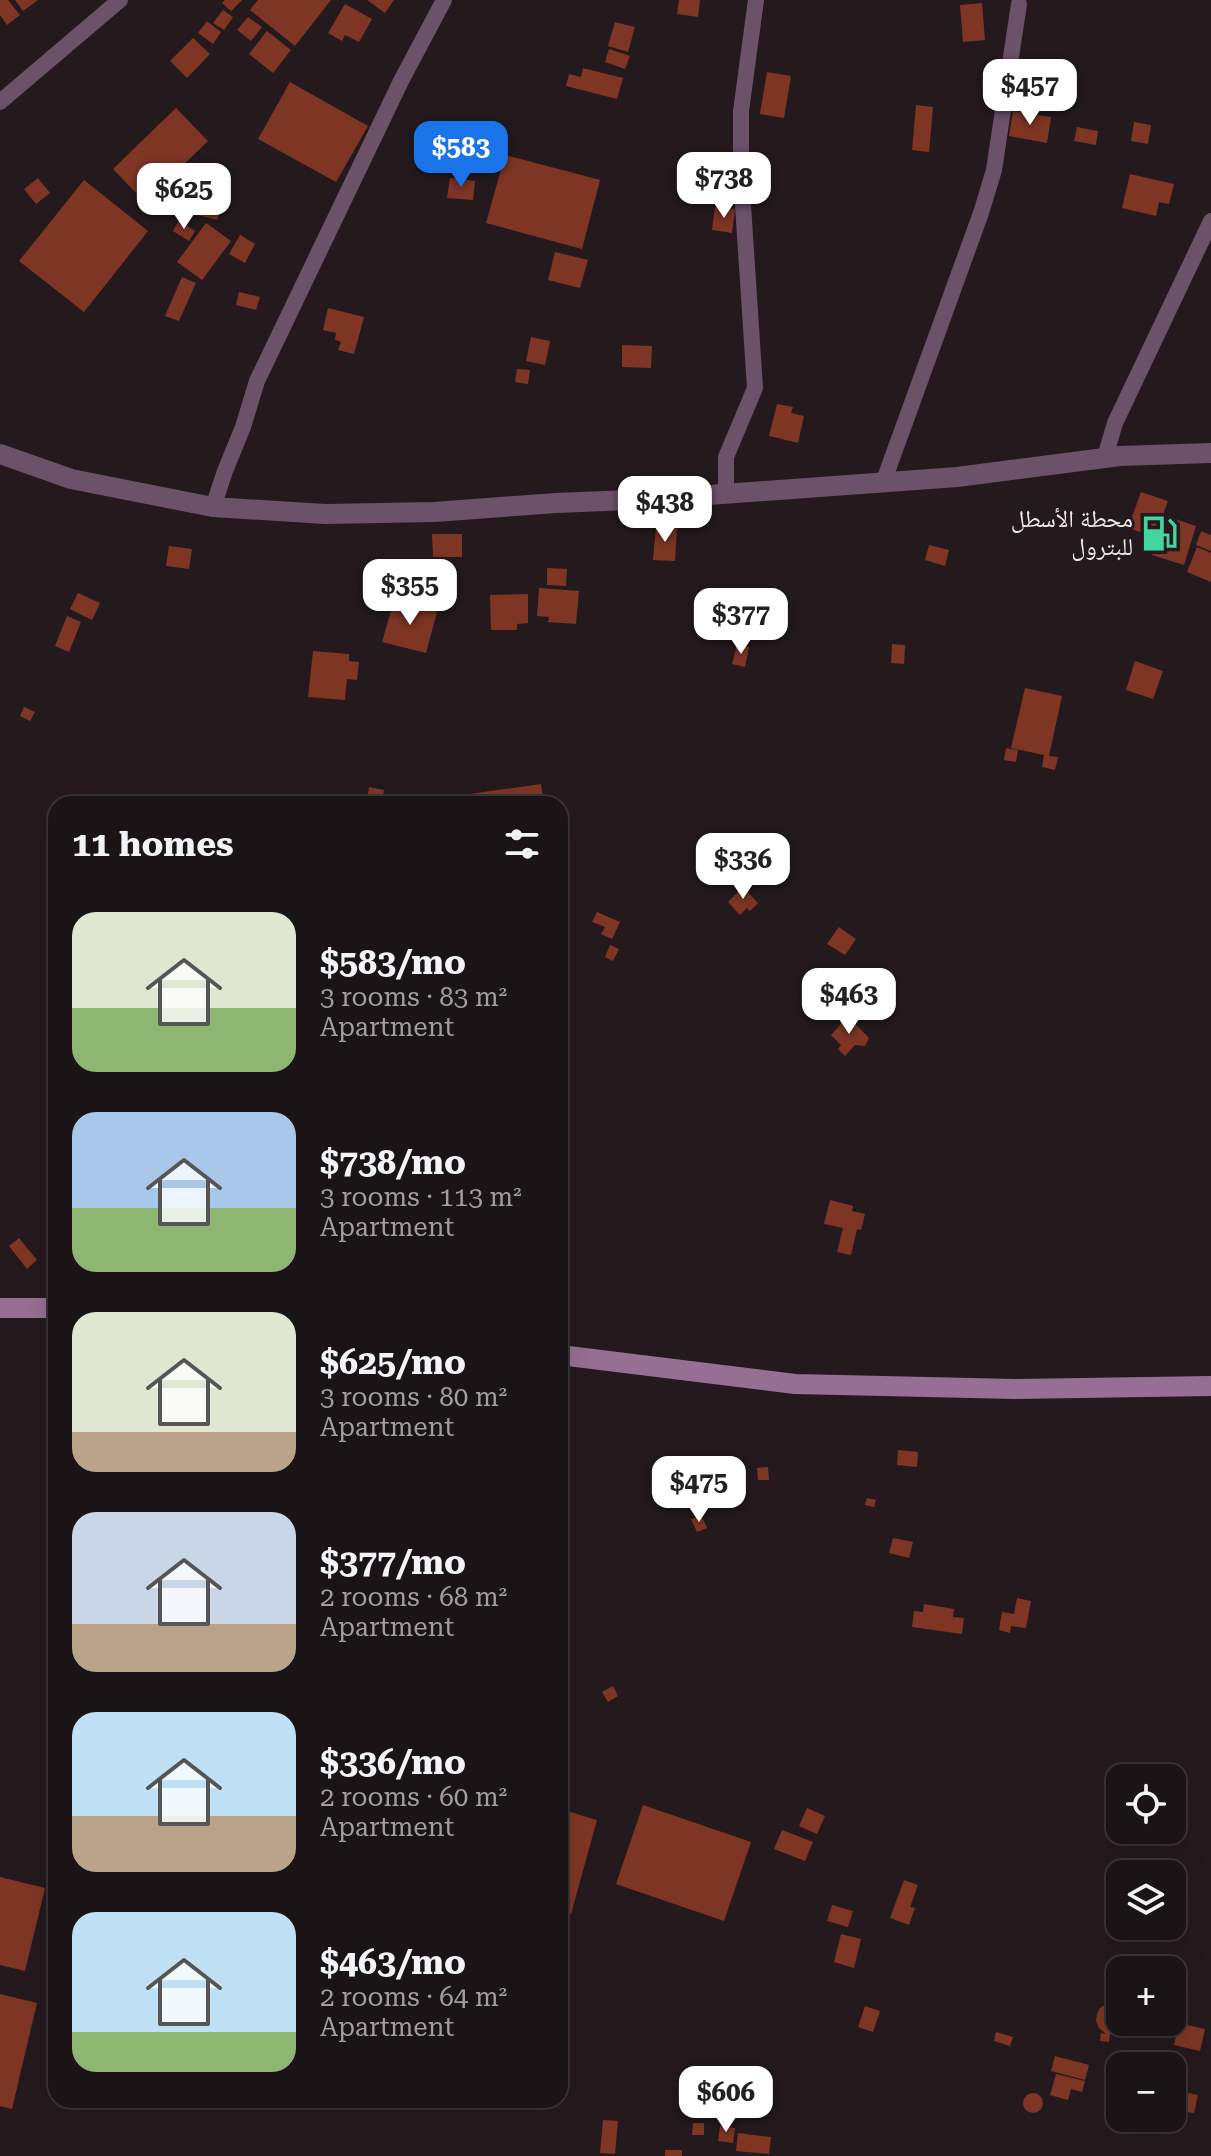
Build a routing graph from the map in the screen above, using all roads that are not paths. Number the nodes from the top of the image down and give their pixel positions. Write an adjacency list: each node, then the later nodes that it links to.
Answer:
1 (120, 0): 5 (street)
2 (444, 0): 12 (street)
3 (756, 0): 11 (street)
4 (1019, 4): 10 (street)
5 (0, 102)
6 (1211, 221): 9 (street)
7 (1211, 453): 9 (street)
8 (0, 454): 12 (street)
9 (1105, 457): 10 (street)
10 (883, 483): 11 (street)
11 (726, 494): 12 (street)
12 (213, 507)
13 (0, 1308): 14 (main road)
14 (48, 1308)
15 (568, 1356): 16 (main road)
16 (1211, 1386)

